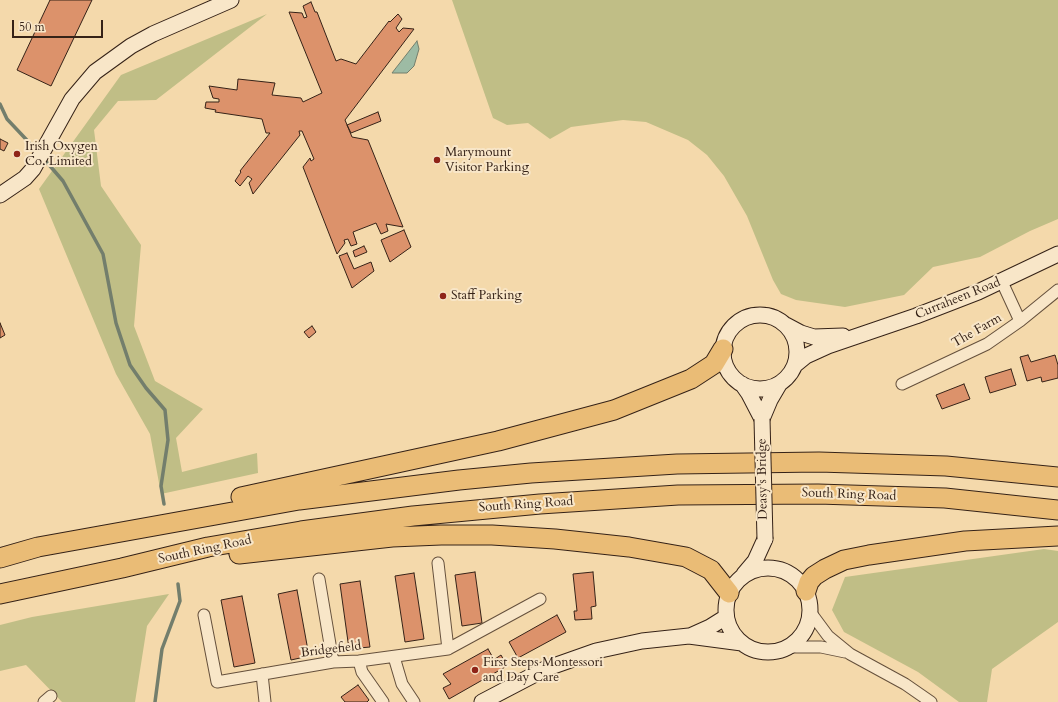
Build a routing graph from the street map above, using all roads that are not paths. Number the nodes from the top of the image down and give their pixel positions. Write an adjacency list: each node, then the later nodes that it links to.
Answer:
1 (231, 0): 2 (street)
2 (0, 195)
3 (1058, 254): 4 (street, Curraheen Road)
4 (1002, 282): 6 (street); 8 (street, Curraheen Road)
5 (1058, 290): 6 (street, The Farm)
6 (1020, 321): 13 (street, The Farm)
7 (786, 325): 8 (street, Curraheen Road); 9 (street, Curraheen Road); 10 (street)
8 (855, 336): 10 (street, Curraheen Road)
9 (723, 349): 12 (street); 19 (highway)
10 (795, 365): 11 (street, Curraheen Road)
11 (780, 383): 12 (street, Curraheen Road); 14 (street, Curraheen Road)
12 (742, 384): 14 (street)
13 (902, 384)
14 (762, 419): 18 (street, Deasy's Bridge, bridge)
15 (1058, 477): 19 (highway)
16 (1058, 510): 22 (highway, South Ring Road)
17 (1058, 536): 26 (highway)
18 (765, 539): 23 (street); 24 (street)
19 (38, 547): 20 (highway)
20 (0, 558)
21 (438, 562): 36 (street)
22 (122, 568): 27 (highway, South Ring Road); 28 (highway)
23 (783, 570): 24 (street); 26 (street)
24 (744, 574): 28 (street)
25 (319, 579): 40 (street)
26 (806, 590): 30 (street)
27 (0, 594)
28 (728, 594): 32 (street)
29 (540, 599): 36 (street)
30 (811, 613): 35 (street); 37 (street)
31 (204, 615): 41 (street, Bridgefield)
32 (726, 617): 33 (street); 34 (street)
33 (689, 636): 34 (street); 45 (street)
34 (742, 643): 35 (street)
35 (789, 647): 37 (street)
36 (448, 649): 38 (street, Bridgefield)
37 (850, 654): 46 (street)
38 (394, 657): 39 (street, Bridgefield); 44 (street)
39 (359, 661): 40 (street, Bridgefield); 43 (street)
40 (333, 662): 41 (street, Bridgefield)
41 (262, 674): 42 (street)
42 (265, 702)
43 (383, 702)
44 (414, 702)
45 (482, 702)
46 (931, 702)

